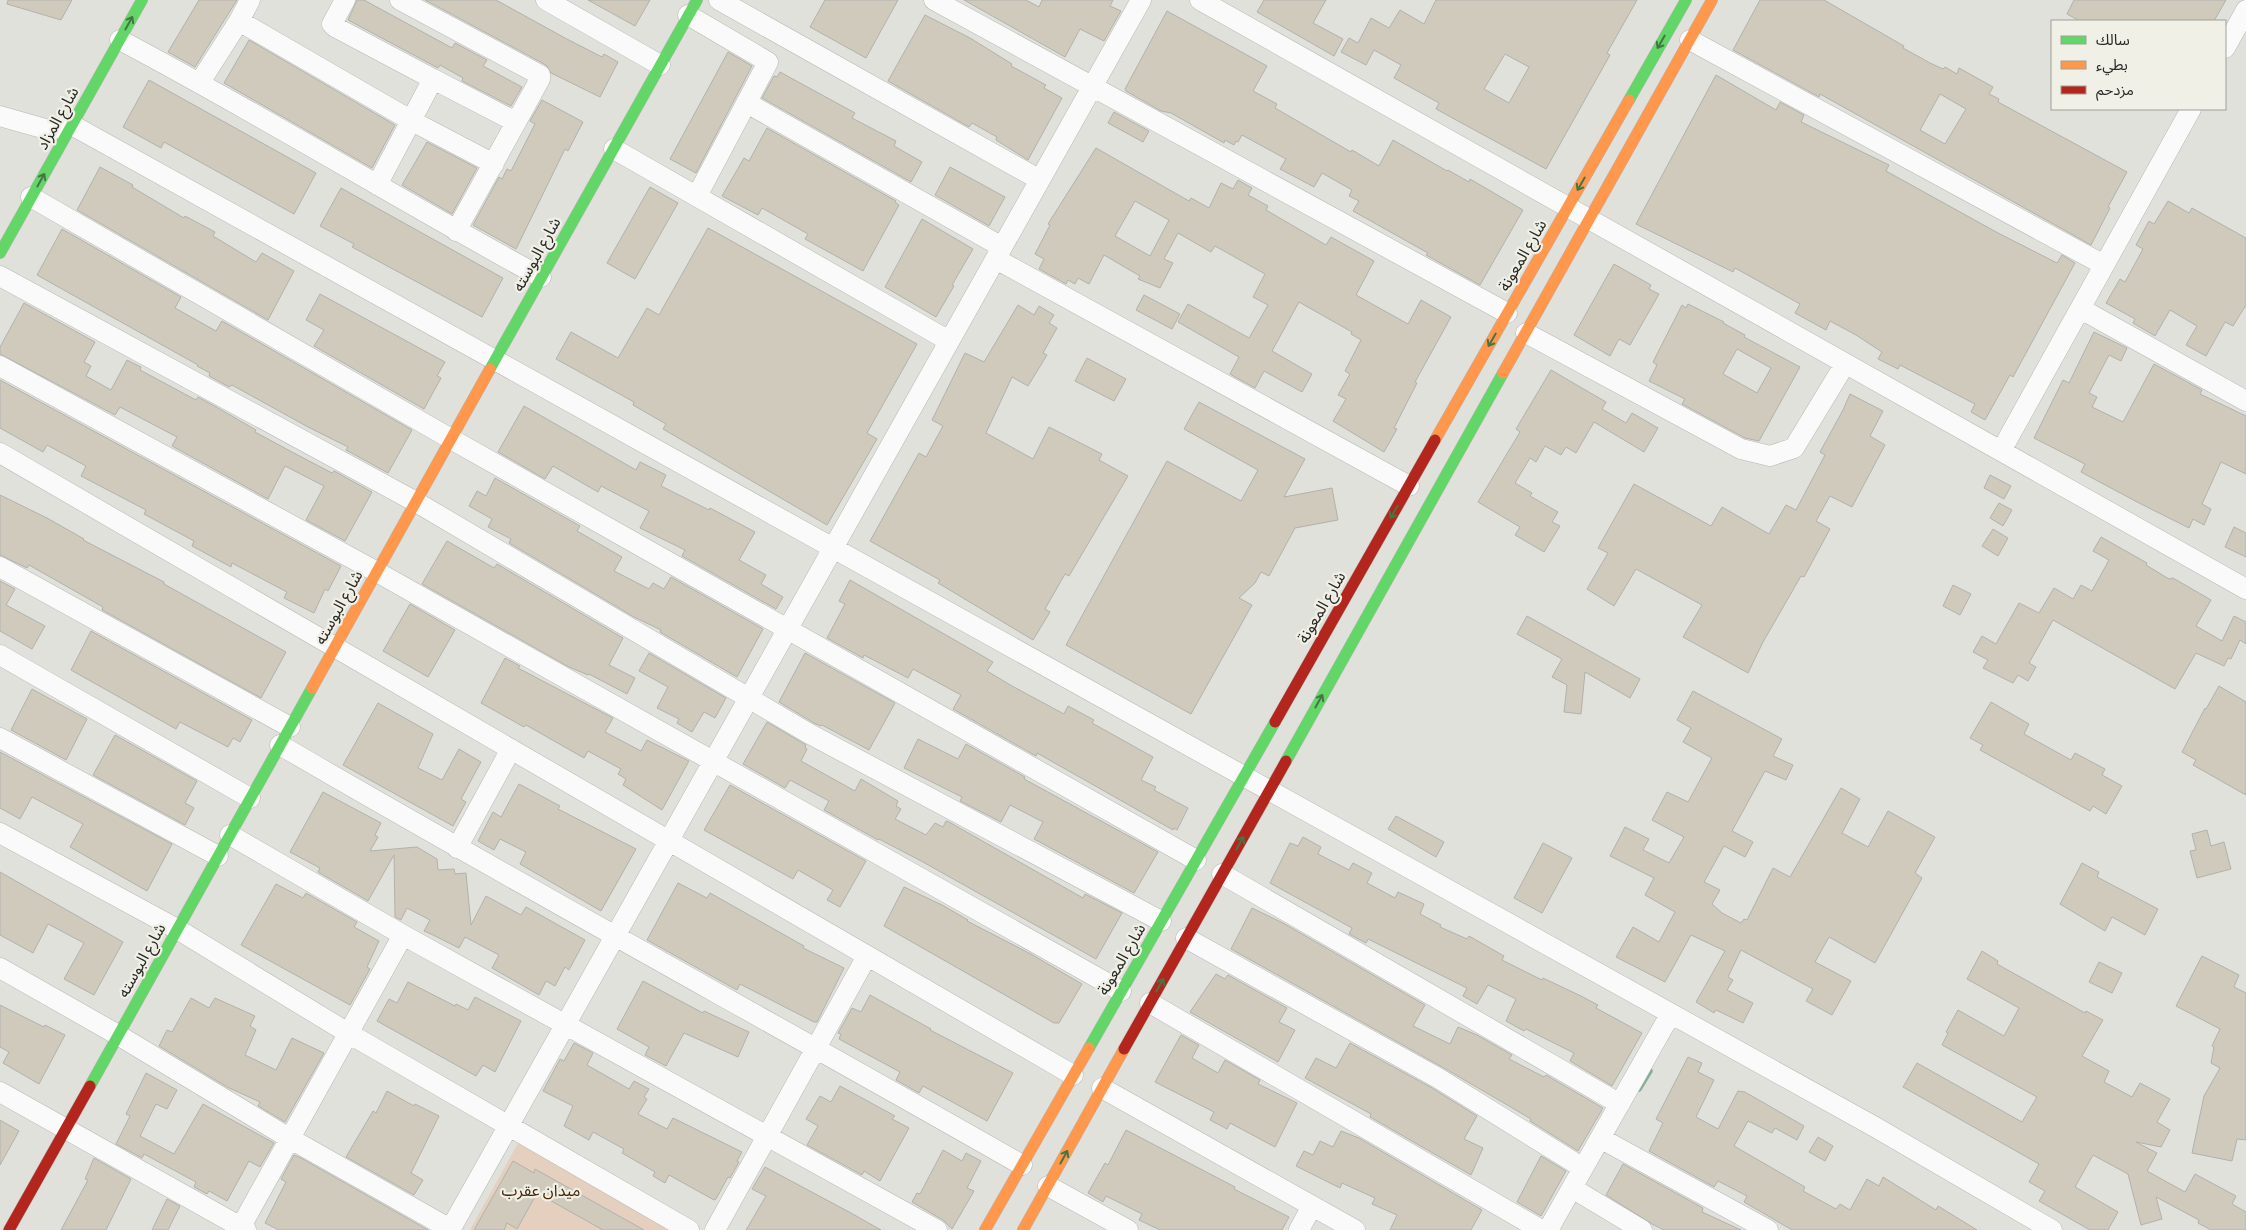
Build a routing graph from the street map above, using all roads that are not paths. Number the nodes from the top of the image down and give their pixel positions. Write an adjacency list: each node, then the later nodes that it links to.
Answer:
1 (142, 0): 16 (main road, شارع المزاد, one-way to 1)
2 (250, 0): 15 (street)
3 (345, 0): 20 (street)
4 (400, 0): 12 (street)
5 (719, 0): 31 (street)
6 (934, 0): 22 (street)
7 (1141, 0): 22 (street)
8 (1200, 0): 35 (street)
9 (1686, 0): 35 (main road, شارع المعونة, one-way to 35)
10 (1712, 0): 17 (main road)
11 (553, 2): 19 (street)
12 (428, 6): 28 (street)
13 (692, 8): 19 (main road, شارع البوسته); 23 (street)
14 (2246, 10): 18 (street)
15 (239, 21): 21 (street); 27 (street)
16 (120, 40): 21 (street); 26 (main road, شارع المزاد)
17 (1690, 40): 36 (main road); 40 (street)
18 (2226, 46)
19 (660, 65): 29 (main road, شارع البوسته)
20 (434, 79): 27 (street); 28 (street)
21 (200, 82): 32 (street)
22 (1092, 88): 31 (street); 44 (street)
23 (747, 103): 33 (street); 39 (street)
24 (2190, 110): 40 (street)
25 (0, 116): 26 (street)
26 (65, 119): 34 (main road, شارع المزاد, one-way to 26); 47 (street)
27 (412, 121): 30 (street); 32 (street)
28 (516, 122): 30 (street)
29 (614, 148): 33 (street); 42 (main road, شارع البوسته)
30 (494, 164): 37 (street)
31 (1040, 180): 39 (street)
32 (377, 185): 37 (street)
33 (697, 196): 46 (street)
34 (31, 197): 38 (main road, شارع المزاد); 51 (street)
35 (1568, 207): 36 (street); 44 (main road, شارع المعونة)
36 (1590, 218): 45 (main road); 48 (street)
37 (456, 231): 42 (street)
38 (0, 253)
39 (999, 253): 46 (street); 54 (street)
40 (2104, 264): 43 (street)
41 (0, 276): 55 (street)
42 (541, 277): 47 (main road, شارع البوسته)
43 (2081, 309): 50 (street); 52 (street)
44 (1507, 313): 54 (main road, شارع المعونة, one-way to 54)
45 (1526, 332): 48 (street); 70 (main road, one-way to 45)
46 (949, 341): 56 (street)
47 (495, 360): 51 (main road, شارع البوسته); 56 (street)
48 (1845, 364): 52 (street)
49 (0, 366): 58 (street)
50 (2246, 401)
51 (451, 439): 55 (main road, شارع البوسته); 60 (street)
52 (2002, 451): 59 (street)
53 (0, 452): 61 (street)
54 (1409, 486): 69 (main road, شارع المعونة, one-way to 69)
55 (416, 502): 58 (main road, شارع البوسته); 63 (street)
56 (833, 548): 60 (street); 69 (street)
57 (0, 567): 64 (street)
58 (377, 572): 61 (main road, شارع البوسته); 68 (street)
59 (2246, 589)
60 (788, 629): 63 (street); 77 (street)
61 (335, 647): 64 (main road, شارع البوسته); 67 (street)
62 (0, 655): 71 (street)
63 (749, 698): 68 (street); 79 (street)
64 (290, 727): 66 (main road, شارع البوسته)
65 (0, 738): 76 (street)
66 (280, 745): 71 (main road, شارع البوسته); 75 (street)
67 (511, 749): 74 (street); 75 (street)
68 (712, 762): 74 (street); 86 (street)
69 (1243, 776): 70 (street); 77 (main road, شارع المعونة)
70 (1269, 790): 78 (main road, one-way to 70); 88 (street)
71 (250, 798): 73 (main road, شارع البوسته)
72 (0, 833): 80 (street)
73 (230, 835): 76 (main road, شارع البوسته); 81 (street)
74 (669, 840): 82 (street); 84 (street)
75 (457, 848): 82 (street)
76 (218, 856): 80 (main road, شارع البوسته)
77 (1196, 860): 79 (main road, شارع المعونة)
78 (1222, 874): 83 (main road); 96 (street)
79 (1161, 921): 86 (main road, شارع المعونة)
80 (177, 929): 90 (street); 91 (main road, شارع البوسته)
81 (403, 935): 89 (street); 90 (street)
82 (615, 936): 89 (street); 92 (street)
83 (1186, 938): 87 (main road, one-way to 83); 103 (street)
84 (868, 956): 92 (street); 93 (street)
85 (0, 968): 91 (street)
86 (1121, 991): 93 (main road, شارع المعونة)
87 (1150, 1003): 94 (main road); 118 (street)
88 (1670, 1015): 96 (street); 122 (street)
89 (565, 1025): 97 (street); 99 (street)
90 (348, 1033): 97 (street); 100 (street)
91 (118, 1035): 98 (main road, شارع البوسته); 100 (street)
92 (817, 1048): 99 (street); 102 (street)
93 (1073, 1075): 102 (main road, شارع المعونة)
94 (1102, 1088): 104 (main road, one-way to 94); 106 (street)
95 (0, 1092): 98 (street)
96 (1620, 1104): 101 (street)
97 (508, 1125): 109 (street); 110 (street)
98 (66, 1128): 107 (main road, شارع البوسته); 108 (street)
99 (767, 1137): 111 (street); 112 (street)
100 (289, 1138): 108 (street); 109 (street)
101 (1600, 1138): 103 (street); 121 (street)
102 (1022, 1165): 113 (main road, شارع المعونة)
103 (1583, 1168): 105 (street)
104 (1048, 1186): 114 (main road); 115 (street)
105 (1572, 1188): 119 (street); 120 (street)
106 (1312, 1206): 116 (street); 117 (street)
107 (10, 1226)
108 (242, 1229)
109 (450, 1229)
110 (689, 1230)
111 (715, 1230)
112 (937, 1230)
113 (985, 1230)
114 (1023, 1230)
115 (1128, 1230)
116 (1299, 1230)
117 (1355, 1230)
118 (1541, 1230)
119 (1548, 1230)
120 (1642, 1230)
121 (1768, 1230)
122 (2052, 1230)

